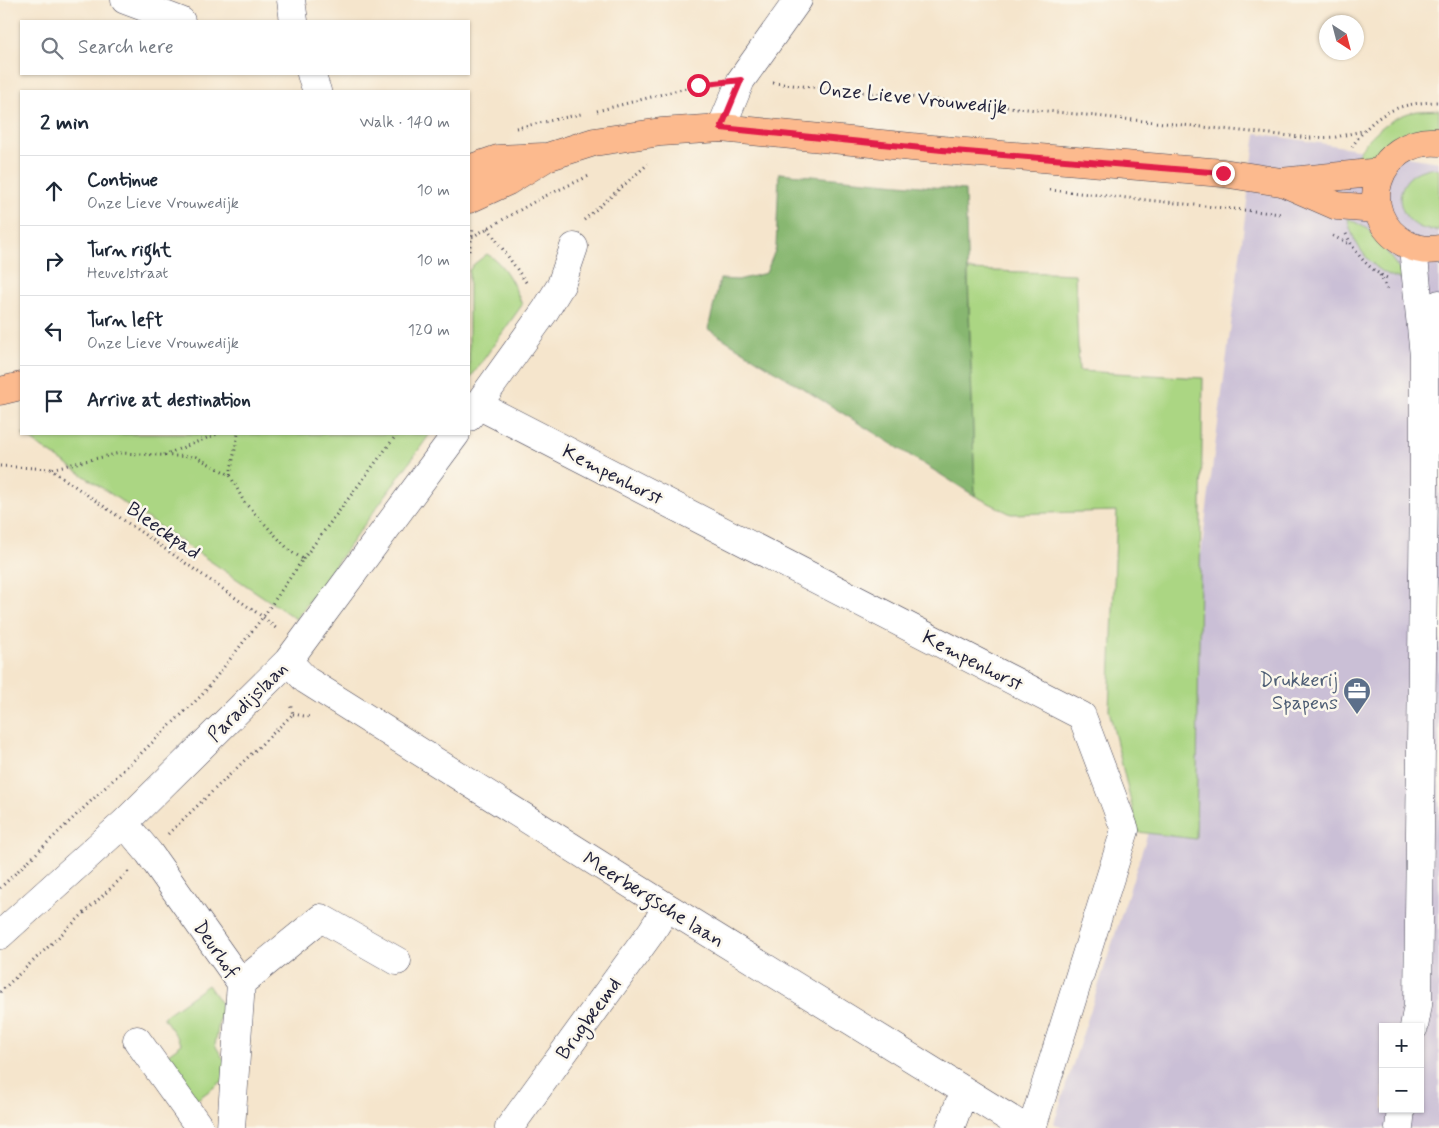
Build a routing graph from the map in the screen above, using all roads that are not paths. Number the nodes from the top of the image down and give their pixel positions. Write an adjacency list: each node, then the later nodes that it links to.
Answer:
1 (125, 0): 4 (street)
2 (291, 0): 5 (street)
3 (798, 0): 8 (street)
4 (179, 20)
5 (294, 20)
6 (311, 75): 7 (street)
7 (317, 90)
8 (721, 128): 10 (main road); 13 (main road)
9 (1439, 142): 12 (main road)
10 (547, 157): 11 (main road); 14 (main road)
11 (470, 169)
12 (1381, 172): 13 (main road); 15 (main road)
13 (1280, 182): 15 (main road)
14 (470, 199)
15 (1377, 209): 17 (main road)
16 (574, 247): 22 (street)
17 (1426, 248): 19 (street)
18 (1439, 304): 19 (street)
19 (1424, 356): 24 (street)
20 (20, 386): 21 (main road)
21 (0, 391)
22 (474, 411): 40 (street, Kempenhorst)
23 (455, 435): 25 (street, Paradijslaan)
24 (1432, 489): 31 (street)
25 (293, 655): 26 (street, Paradijslaan); 27 (street, Meerbergsche laan)
26 (124, 824): 28 (street, Paradijslaan); 30 (street, Deurhof)
27 (667, 907): 33 (street, Meerbergsche laan); 37 (street, Brugbeemd)
28 (0, 935)
29 (397, 961): 30 (street)
30 (241, 983): 36 (street, Deurhof)
31 (1415, 1023)
32 (137, 1040): 35 (street)
33 (964, 1091): 38 (street); 39 (street, Meerbergsche laan)
34 (1401, 1113): 41 (street)
35 (200, 1128)
36 (231, 1128)
37 (509, 1128)
38 (950, 1128)
39 (1025, 1128)
40 (1032, 1128)
41 (1399, 1128)

